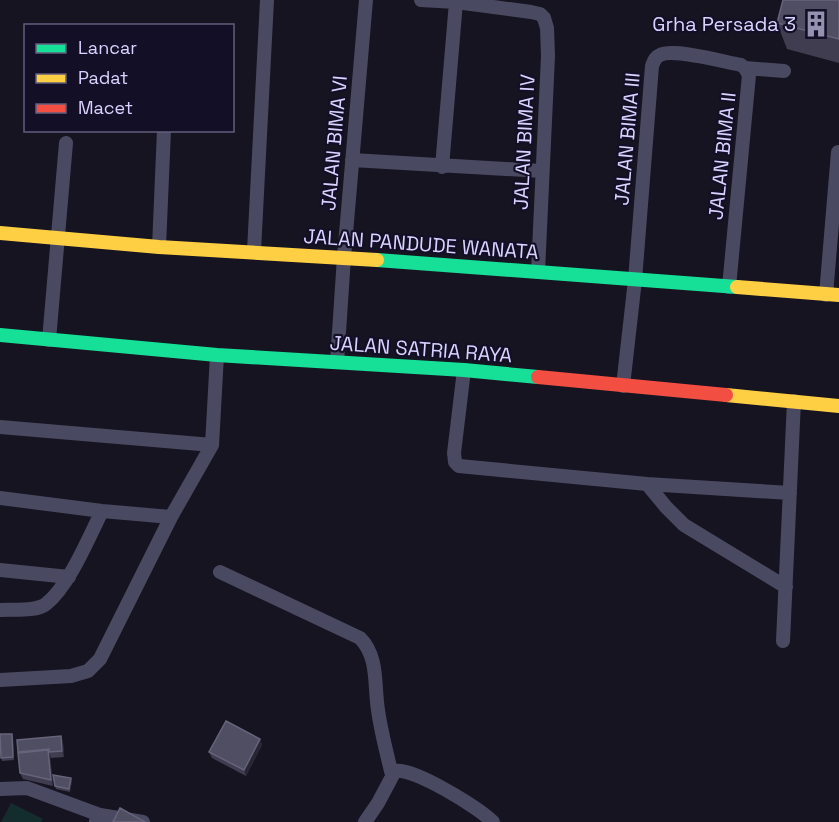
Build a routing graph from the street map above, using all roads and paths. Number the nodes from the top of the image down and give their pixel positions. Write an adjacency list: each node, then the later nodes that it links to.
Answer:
1 (267, 0): 17 (street)
2 (366, 0): 11 (street, JALAN BIMA VI)
3 (421, 0): 4 (street)
4 (456, 2): 12 (street); 13 (street, JALAN BIMA IV)
5 (709, 59): 6 (street, JALAN BIMA II); 20 (street, JALAN BIMA III)
6 (746, 68): 7 (street); 21 (street, JALAN BIMA II)
7 (784, 71)
8 (164, 132): 16 (street)
9 (66, 143): 15 (street)
10 (838, 152): 22 (street)
11 (352, 160): 12 (street); 18 (street, JALAN BIMA VI)
12 (442, 167): 13 (street)
13 (542, 171): 19 (street, JALAN BIMA IV)
14 (0, 233): 15 (street, JALAN PANDUDE WANATA)
15 (58, 237): 16 (street, JALAN PANDUDE WANATA); 24 (street)
16 (159, 247): 17 (street, JALAN PANDUDE WANATA)
17 (254, 251): 18 (street, JALAN PANDUDE WANATA)
18 (344, 257): 19 (street, JALAN PANDUDE WANATA); 26 (street, JALAN BIMA VI)
19 (538, 272): 20 (street, JALAN PANDUDE WANATA)
20 (635, 280): 21 (street, JALAN PANDUDE WANATA); 28 (street, JALAN BIMA III)
21 (729, 287): 22 (street, JALAN PANDUDE WANATA)
22 (833, 295)
23 (0, 335): 24 (street, JALAN SATRIA RAYA)
24 (49, 340): 25 (street, JALAN SATRIA RAYA)
25 (217, 355): 26 (street, JALAN SATRIA RAYA); 32 (street)
26 (337, 362): 27 (street, JALAN SATRIA RAYA)
27 (464, 370): 28 (street, JALAN SATRIA RAYA); 33 (street)
28 (623, 386): 29 (street, JALAN SATRIA RAYA)
29 (794, 401): 30 (street, JALAN SATRIA RAYA); 34 (street)
30 (839, 406)
31 (0, 427): 32 (street)
32 (212, 445): 37 (street)
33 (647, 484): 34 (street); 41 (street)
34 (790, 493): 41 (street)
35 (0, 498): 36 (street)
36 (102, 512): 37 (street); 40 (street)
37 (171, 517): 44 (street)
38 (0, 570): 40 (street)
39 (220, 572): 45 (street)
40 (69, 577): 42 (street)
41 (786, 587): 43 (street)
42 (0, 610)
43 (783, 642)
44 (0, 680)
45 (392, 775): 49 (street); 50 (street)
46 (0, 789): 47 (street)
47 (98, 818): 48 (street)
48 (143, 822)
49 (365, 822)
50 (493, 822)

